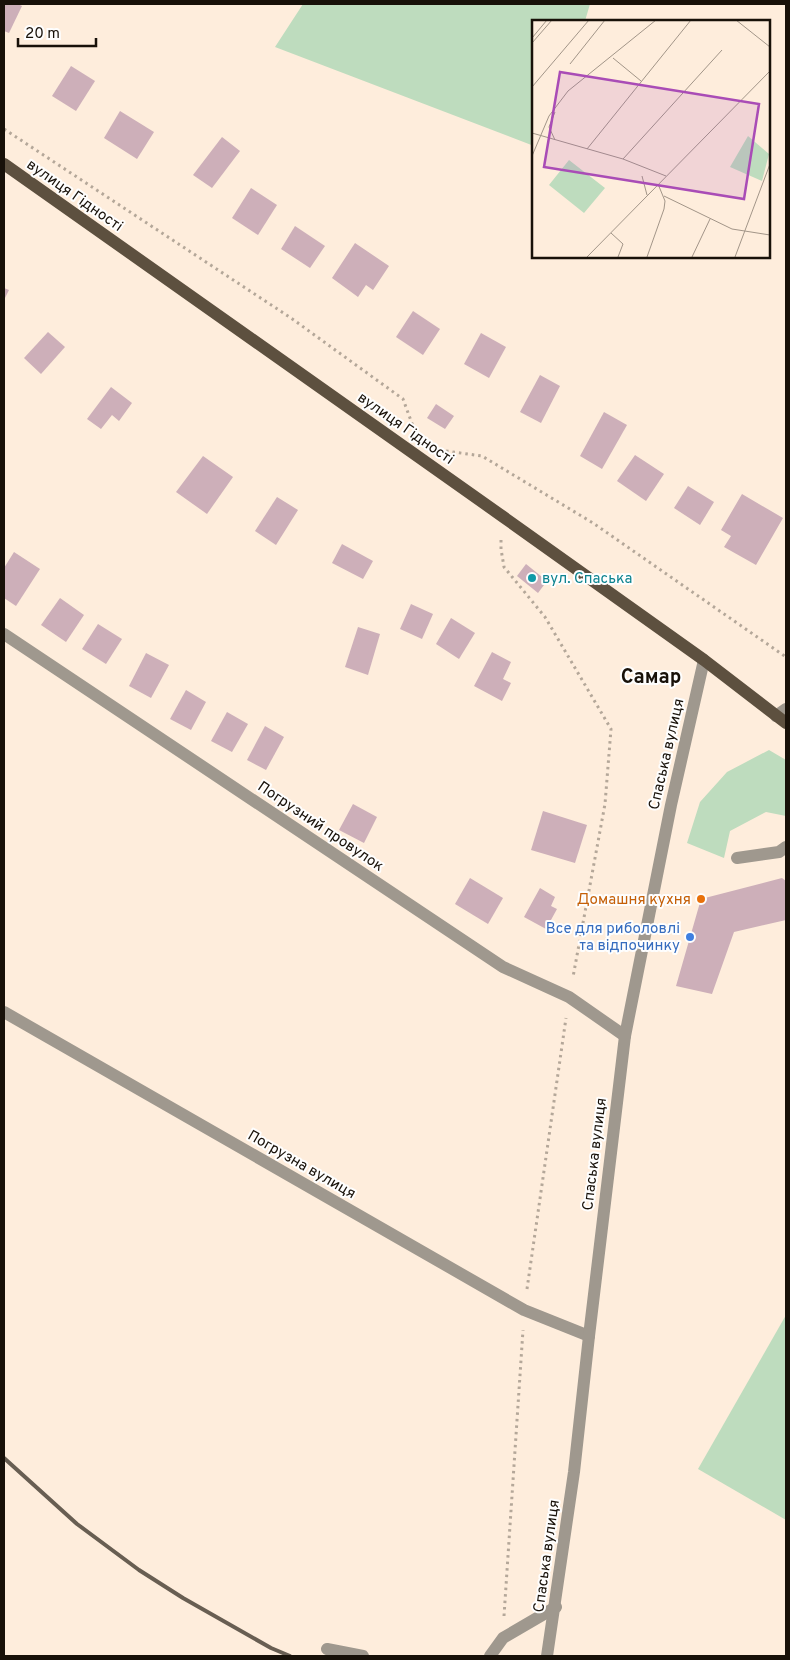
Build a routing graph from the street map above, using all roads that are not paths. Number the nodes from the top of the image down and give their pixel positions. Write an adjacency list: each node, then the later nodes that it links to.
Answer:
1 (4, 164): 3 (main road, вулиця Гідності)
2 (4, 634): 8 (street, Погрузний провулок)
3 (704, 660): 4 (main road, вулиця Гідності); 8 (street, Спаська вулиця)
4 (783, 716)
5 (786, 847): 6 (street)
6 (736, 858)
7 (4, 1012): 9 (street, Погрузна вулиця)
8 (625, 1036): 9 (street, Спаська вулиця)
9 (589, 1336): 10 (street, Спаська вулиця)
10 (556, 1607): 13 (street); 14 (street, Спаська вулиця)
11 (326, 1649): 12 (street)
12 (363, 1656)
13 (490, 1656)
14 (548, 1656)

